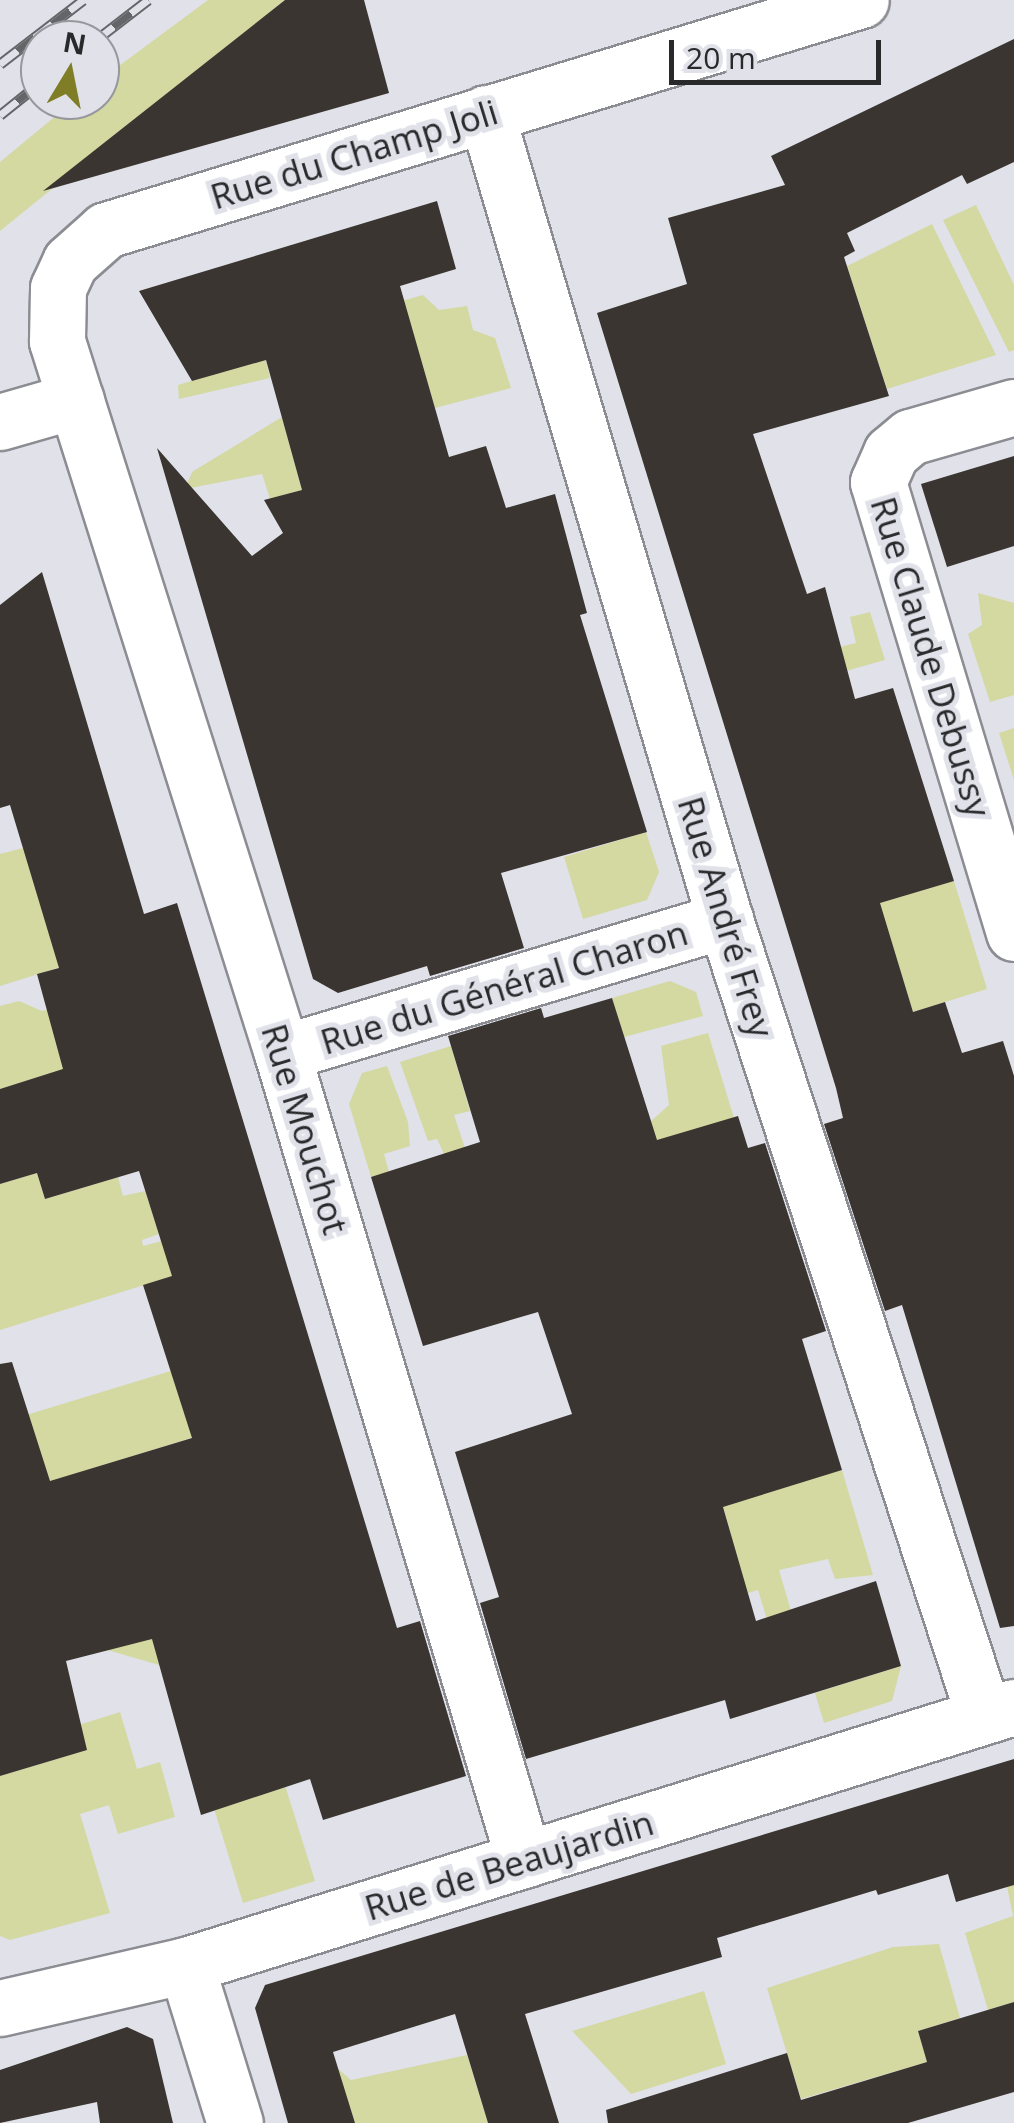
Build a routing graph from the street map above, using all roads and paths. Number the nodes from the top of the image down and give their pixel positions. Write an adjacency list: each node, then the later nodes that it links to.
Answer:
1 (862, 0): 2 (street, Rue du Champ Joli)
2 (486, 113): 3 (street, Rue du Champ Joli); 6 (street, Rue André Frey)
3 (76, 400): 5 (street); 8 (street, Rue Mouchot)
4 (1014, 407): 7 (street, Rue Claude Debussy)
5 (0, 422)
6 (725, 920): 8 (street, Rue du Général Charon); 9 (street, Rue André Frey)
7 (1014, 933)
8 (282, 1054): 10 (street, Rue Mouchot)
9 (999, 1712): 10 (street, Rue de Beaujardin)
10 (524, 1860): 11 (street, Rue de Beaujardin)
11 (186, 1966): 12 (street, Rue de Beaujardin); 13 (street)
12 (0, 2008)
13 (235, 2123)

